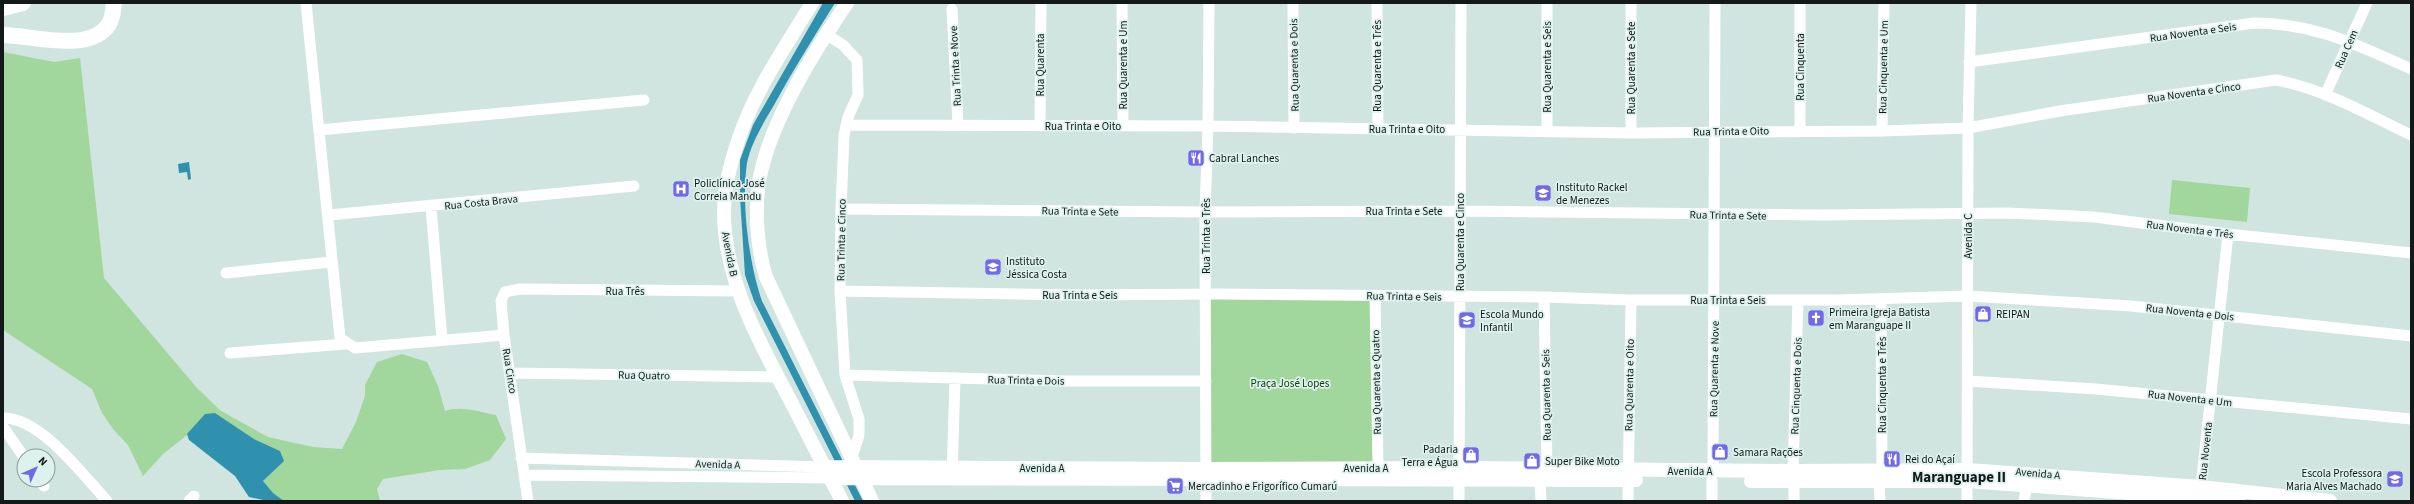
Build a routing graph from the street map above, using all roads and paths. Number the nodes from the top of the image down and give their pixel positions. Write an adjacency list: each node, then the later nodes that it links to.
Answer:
1 (23, 3): 19 (highway)
2 (114, 3): 21 (highway)
3 (306, 3): 36 (street)
4 (812, 3): 57 (main road, Avenida B)
5 (847, 3): 22 (main road)
6 (1041, 3): 30 (street, Rua Quarenta)
7 (1122, 3): 31 (street, Rua Quarenta e Um)
8 (1209, 3): 32 (street, Rua Trinta e Três)
9 (1293, 3): 33 (street, Rua Quarenta e Dois)
10 (1377, 3): 37 (street, Rua Quarenta e Três)
11 (1461, 3): 35 (street, Rua Quarenta e Cinco)
12 (1547, 3): 39 (street, Rua Quarenta e Seis)
13 (1631, 3): 42 (street, Rua Quarenta e Sete)
14 (1715, 3): 40 (street, Rua Quarenta e Nove)
15 (1800, 3): 38 (street, Rua Cinquenta)
16 (1884, 3): 41 (street, Rua Cinquenta e Um)
17 (1973, 3): 24 (street, Avenida C)
18 (2367, 3): 23 (street, Rua Cem)
19 (3, 8)
20 (952, 9): 28 (street, Rua Trinta e Nove)
21 (3, 35)
22 (827, 35): 29 (street, Rua Trinta e Cinco); 86 (main road)
23 (2349, 42): 24 (street, Rua Noventa e Seis); 25 (street, Rua Noventa e Seis); 26 (street, Rua Cem)
24 (1969, 62): 34 (street, Avenida C)
25 (2411, 69)
26 (2325, 95): 34 (street, Rua Noventa e Cinco); 43 (street, Rua Noventa e Cinco)
27 (644, 100): 36 (street)
28 (958, 124): 29 (street, Rua Trinta e Oito); 30 (street, Rua Trinta e Oito)
29 (846, 125): 46 (street, Rua Trinta e Cinco)
30 (1040, 126): 31 (street, Rua Trinta e Oito)
31 (1123, 126): 32 (street, Rua Trinta e Oito)
32 (1208, 126): 33 (street, Rua Trinta e Oito); 48 (street, Rua Trinta e Três)
33 (1294, 128): 37 (street, Rua Trinta e Oito)
34 (1968, 128): 41 (street, Rua Trinta e Oito); 49 (street, Avenida C)
35 (1461, 129): 37 (street, Rua Trinta e Oito); 39 (street, Rua Trinta e Oito); 47 (street, Rua Quarenta e Cinco)
36 (319, 130): 50 (street)
37 (1378, 130)
38 (1800, 130): 40 (street, Rua Trinta e Oito); 41 (street, Rua Trinta e Oito)
39 (1548, 131): 42 (street, Rua Trinta e Oito)
40 (1714, 131): 42 (street, Rua Trinta e Oito); 51 (street, Rua Quarenta e Nove)
41 (1882, 131)
42 (1631, 133)
43 (2411, 135)
44 (634, 186): 45 (street, Rua Costa Brava)
45 (431, 207): 50 (street, Rua Costa Brava); 71 (street)
46 (841, 209): 48 (street, Rua Trinta e Sete); 58 (street, Rua Trinta e Cinco)
47 (1460, 211): 48 (street, Rua Trinta e Sete); 51 (street, Rua Trinta e Sete); 62 (street, Rua Quarenta e Cinco)
48 (1205, 212): 59 (street, Rua Trinta e Três)
49 (1968, 214): 51 (street, Rua Trinta e Sete); 52 (street, Rua Noventa e Três); 61 (street, Avenida C)
50 (328, 215): 54 (street)
51 (1712, 215): 66 (street, Rua Quarenta e Nove)
52 (2228, 234): 53 (street, Rua Noventa e Três); 68 (street, Rua Noventa)
53 (2411, 253)
54 (331, 262): 55 (street); 72 (street)
55 (226, 273)
56 (510, 290): 57 (street, Rua Três); 69 (street, Rua Cinco)
57 (739, 291): 76 (main road, Avenida B)
58 (840, 291): 59 (street, Rua Trinta e Seis); 75 (street, Rua Trinta e Cinco)
59 (1206, 294): 60 (street, Rua Trinta e Seis); 78 (street, Rua Trinta e Três)
60 (1375, 296): 62 (street, Rua Trinta e Seis); 85 (street, Rua Quarenta e Quatro)
61 (1968, 296): 64 (street, Rua Trinta e Seis); 68 (street, Rua Noventa e Dois); 79 (street, Avenida C)
62 (1460, 297): 63 (street, Rua Trinta e Seis); 89 (street, Rua Quarenta e Cinco)
63 (1544, 297): 65 (street, Rua Trinta e Seis); 92 (street, Rua Quarenta e Seis)
64 (1881, 299): 67 (street, Rua Trinta e Seis); 97 (street, Rua Cinquenta e Três)
65 (1631, 300): 66 (street, Rua Trinta e Seis); 93 (street, Rua Quarenta e Oito)
66 (1715, 300): 67 (street, Rua Trinta e Seis); 94 (street, Rua Quarenta e Nove)
67 (1798, 300): 96 (street, Rua Cinquenta e Dois)
68 (2218, 316): 70 (street, Rua Noventa e Dois); 80 (street, Rua Noventa)
69 (504, 335): 71 (street); 74 (street, Rua Cinco)
70 (2411, 336)
71 (442, 339): 72 (street)
72 (346, 344): 73 (street)
73 (230, 354)
74 (511, 373): 76 (street, Rua Quatro); 84 (street, Rua Cinco)
75 (845, 375): 77 (street, Rua Trinta e Dois); 86 (street, Rua Trinta e Cinco)
76 (778, 377): 87 (main road, Avenida B)
77 (954, 378): 78 (street, Rua Trinta e Dois); 88 (street)
78 (1206, 381): 91 (street, Rua Trinta e Três)
79 (1968, 381): 80 (street, Rua Noventa e Um); 95 (street, Avenida C)
80 (2210, 400): 82 (street, Rua Noventa e Um); 99 (street, Rua Noventa)
81 (4, 418): 83 (street); 101 (street)
82 (2411, 419)
83 (19, 448)
84 (521, 458): 87 (street, Avenida A); 90 (street, Rua Cinco)
85 (1378, 468): 89 (main road, Avenida A); 91 (main road, Avenida A)
86 (855, 470): 87 (main road, Avenida A); 88 (main road, Avenida A); 104 (main road)
87 (829, 472): 90 (street, Avenida A); 103 (main road, Avenida B)
88 (952, 473): 91 (main road, Avenida A)
89 (1459, 474): 91 (main road, Avenida A); 92 (main road, Avenida A); 106 (street, Rua Quarenta e Cinco)
90 (524, 475): 102 (street, Rua Cinco)
91 (1207, 475): 105 (street, Rua Trinta e Três)
92 (1544, 475): 93 (main road, Avenida A); 107 (street, Rua Quarenta e Seis)
93 (1628, 475): 94 (main road, Avenida A); 108 (street, Rua Quarenta e Oito)
94 (1712, 475): 96 (main road, Avenida A); 109 (street, Rua Quarenta e Nove)
95 (1968, 475): 97 (main road, Avenida A); 98 (main road, Avenida A); 112 (street, Avenida C)
96 (1793, 476): 97 (main road, Avenida A); 110 (street, Rua Cinquenta e Dois)
97 (1881, 476): 111 (street, Rua Cinquenta e Três)
98 (2028, 478): 99 (main road, Avenida A); 100 (main road, Avenida A); 113 (street)
99 (2201, 487): 100 (street, Rua Noventa); 115 (main road, Avenida A)
100 (2211, 500): 114 (main road, Avenida A)
101 (107, 501)
102 (528, 501)
103 (842, 501)
104 (872, 501)
105 (1206, 501)
106 (1459, 501)
107 (1541, 501)
108 (1628, 501)
109 (1712, 501)
110 (1794, 501)
111 (1880, 501)
112 (1967, 501)
113 (2024, 501)
114 (2238, 501)
115 (2330, 501)

